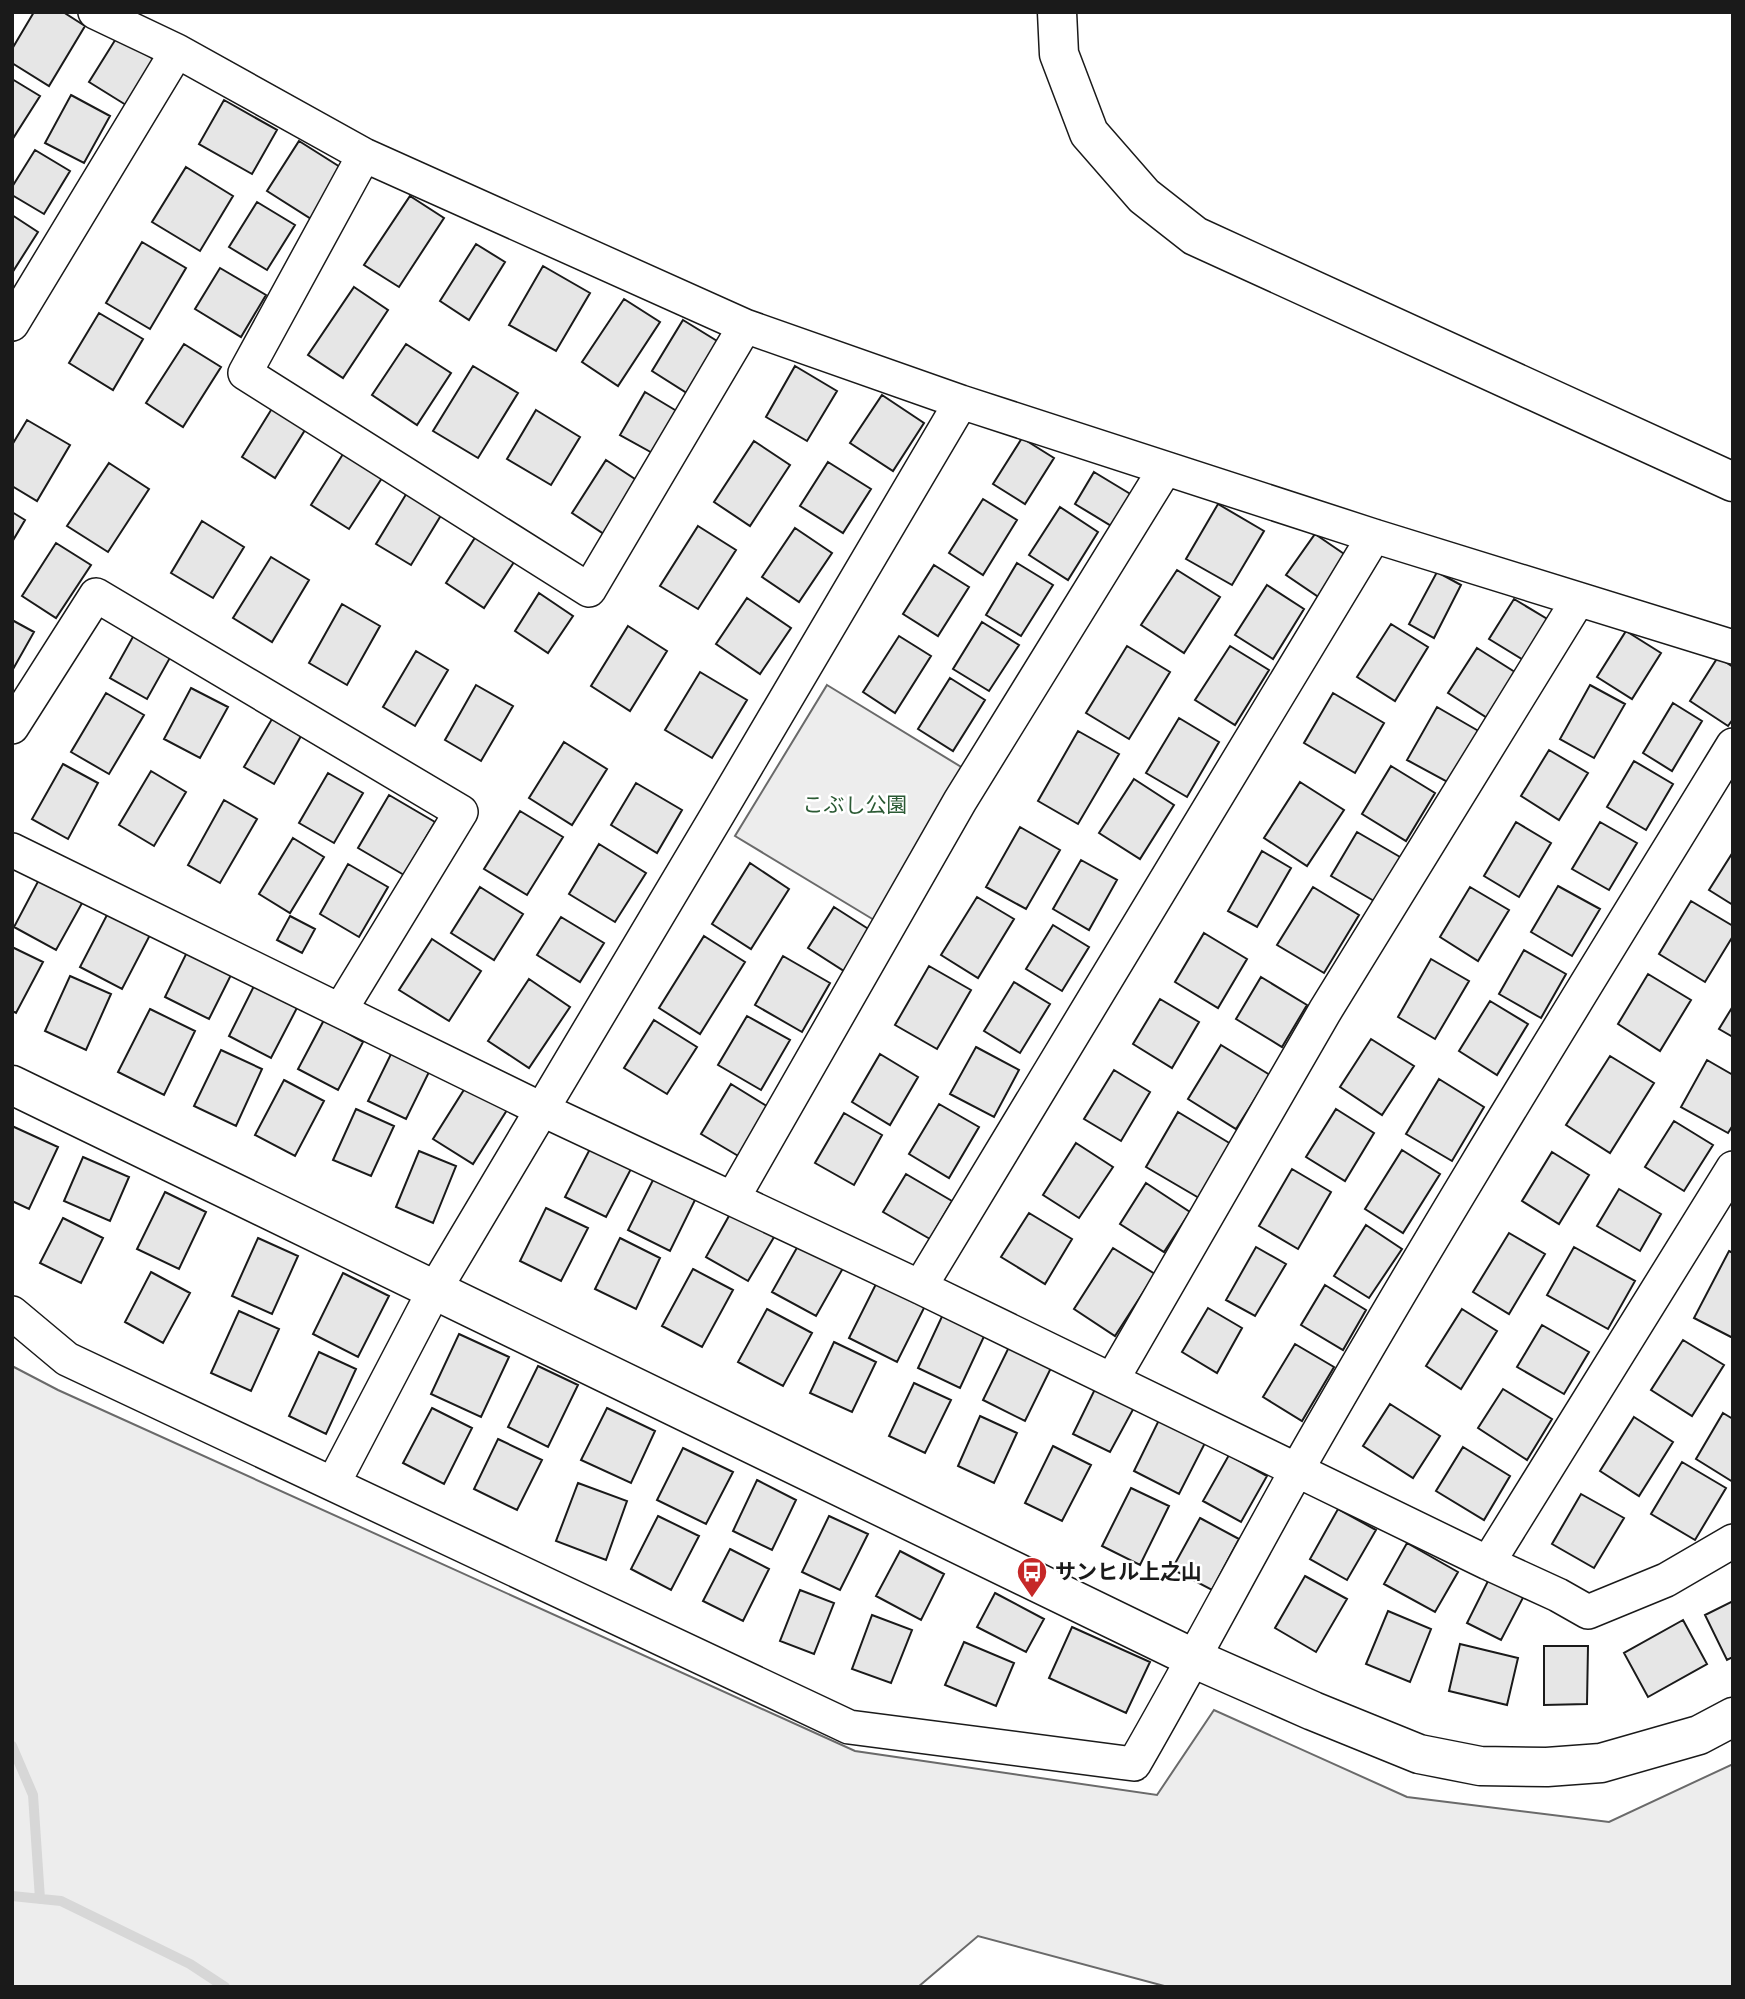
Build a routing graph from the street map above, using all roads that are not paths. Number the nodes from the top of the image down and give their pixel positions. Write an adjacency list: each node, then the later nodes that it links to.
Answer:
1 (95, 12): 3 (street)
2 (1057, 12): 9 (street)
3 (177, 51): 4 (street); 5 (street)
4 (364, 155): 6 (street); 6 (street)
5 (12, 324)
6 (745, 326): 7 (street)
7 (961, 402): 8 (street); 18 (street)
8 (1165, 469): 10 (street); 20 (street)
9 (1733, 482)
10 (1374, 537): 11 (street); 21 (street)
11 (1578, 600): 12 (street); 24 (street)
12 (1733, 647)
13 (12, 727): 16 (street)
14 (1733, 745): 25 (street)
15 (12, 850): 16 (street)
16 (341, 1009): 18 (street)
17 (12, 1085): 22 (street)
18 (541, 1109): 20 (street); 22 (street)
19 (1733, 1168): 28 (street)
20 (733, 1198): 21 (street)
21 (920, 1287): 24 (street)
22 (435, 1289): 26 (street); 29 (street)
23 (12, 1313): 26 (street)
24 (1112, 1380): 25 (street)
25 (1298, 1469): 28 (street); 29 (street)
26 (333, 1484): 29 (street)
27 (1733, 1541): 28 (street)
28 (1488, 1563)
29 (1195, 1658): 30 (street)
30 (1733, 1717)

